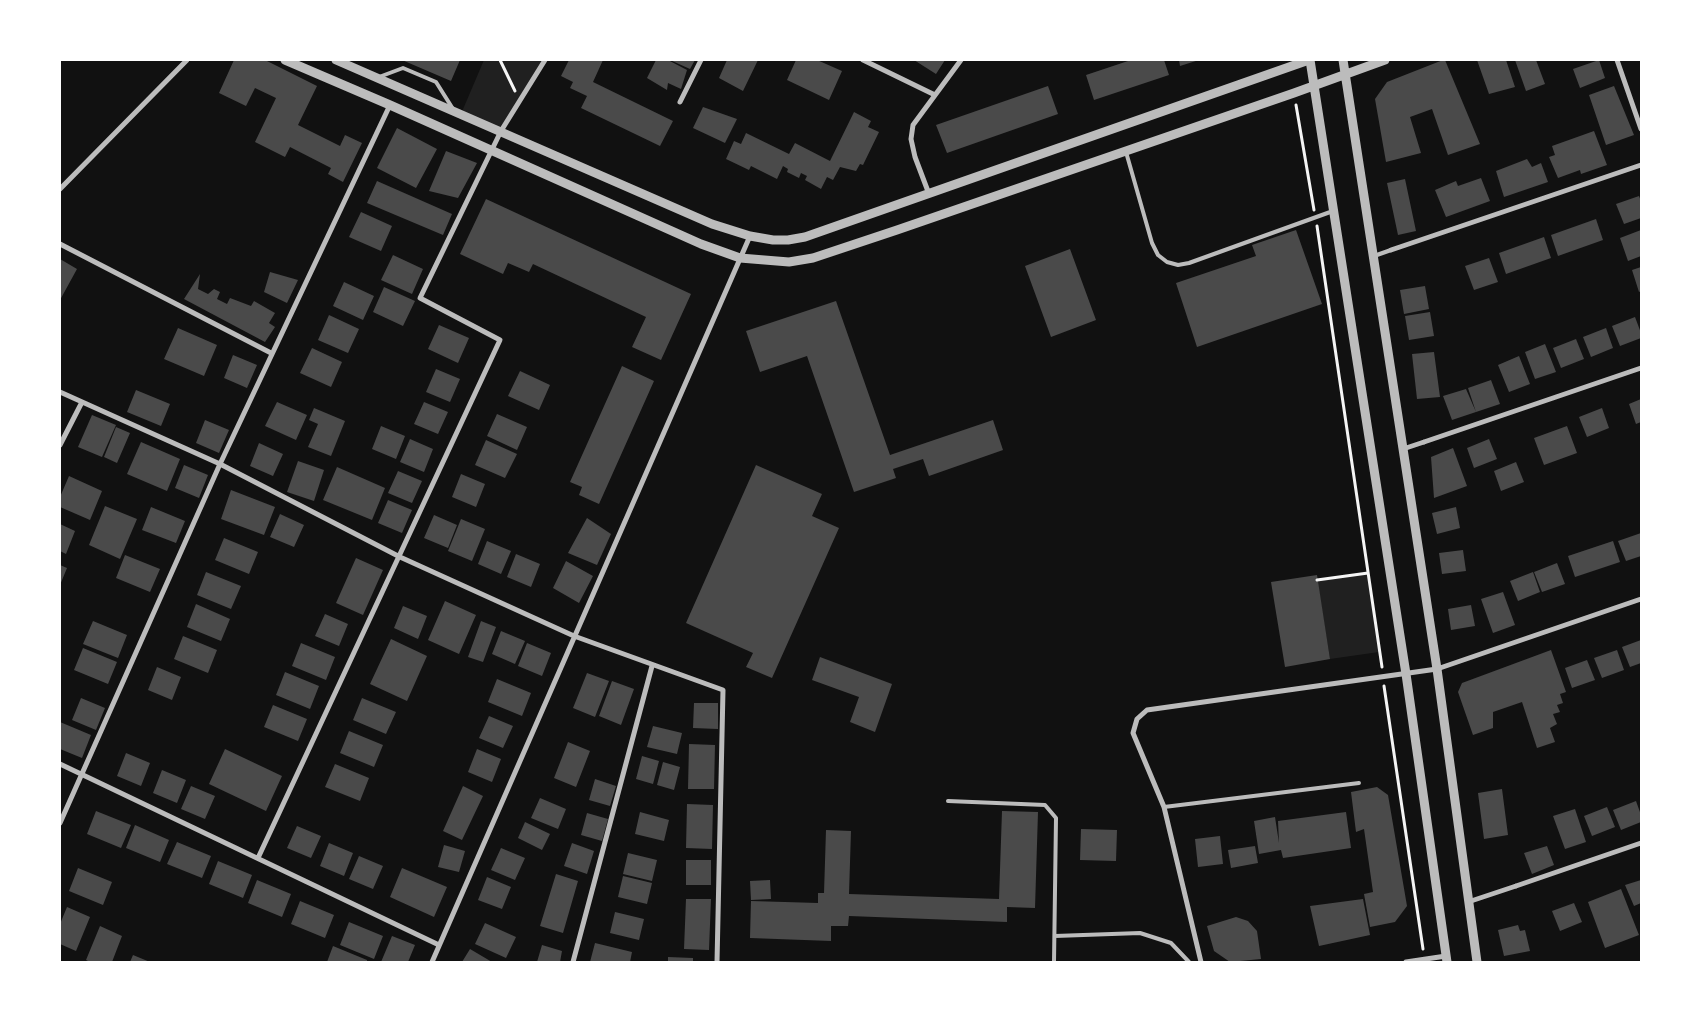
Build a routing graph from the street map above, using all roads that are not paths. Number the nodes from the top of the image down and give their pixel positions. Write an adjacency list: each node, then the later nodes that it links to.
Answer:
1 (187, 60): 24 (street)
2 (285, 60): 17 (street)
3 (336, 60): 13 (street)
4 (545, 60): 20 (street)
5 (701, 60): 16 (street)
6 (863, 60): 15 (street)
7 (961, 60): 15 (street)
8 (1310, 60): 14 (street); 25 (street)
9 (1344, 60): 12 (street)
10 (1385, 60): 12 (street)
11 (1617, 60): 19 (street)
12 (1346, 74): 14 (street); 30 (street)
13 (378, 78): 18 (street); 18 (lane)
14 (1315, 86): 22 (street); 26 (street)
15 (935, 95): 25 (street)
16 (680, 102)
17 (390, 105): 21 (street); 32 (street)
18 (454, 110): 20 (street)
19 (1641, 129)
20 (501, 131): 21 (street); 27 (street)
21 (491, 151): 31 (street); 40 (street)
22 (1126, 152): 26 (lane); 31 (street)
23 (1641, 165): 29 (street)
24 (60, 189)
25 (929, 194): 27 (street)
26 (1334, 211): 45 (street)
27 (750, 236): 31 (street)
28 (60, 244): 32 (street)
29 (1391, 250): 30 (street)
30 (1374, 256): 38 (street)
31 (740, 258): 42 (street)
32 (271, 353): 39 (street)
33 (1641, 368): 36 (street)
34 (60, 392): 35 (street)
35 (82, 402): 37 (street); 39 (street)
36 (1424, 442): 38 (street)
37 (60, 445)
38 (1403, 449): 44 (street)
39 (220, 464): 40 (street); 47 (street)
40 (400, 557): 42 (street); 53 (street)
41 (1641, 599): 44 (street)
42 (574, 636): 43 (street); 57 (street)
43 (652, 666): 60 (street); 61 (street)
44 (1437, 669): 45 (street); 55 (street)
45 (1406, 674): 50 (street); 58 (street)
46 (60, 764): 47 (street)
47 (82, 774): 51 (street); 53 (street)
48 (1359, 783): 50 (lane)
49 (948, 801): 56 (lane)
50 (1164, 807): 64 (street)
51 (60, 823)
52 (1641, 843): 54 (street)
53 (258, 858): 57 (street)
54 (1516, 886): 55 (street)
55 (1468, 902): 66 (street)
56 (1055, 936): 62 (lane); 63 (lane)
57 (439, 945): 59 (street)
58 (1447, 959): 65 (street)
59 (432, 962)
60 (573, 962)
61 (717, 962)
62 (1054, 962)
63 (1189, 962)
64 (1201, 962)
65 (1406, 962)
66 (1477, 962)

